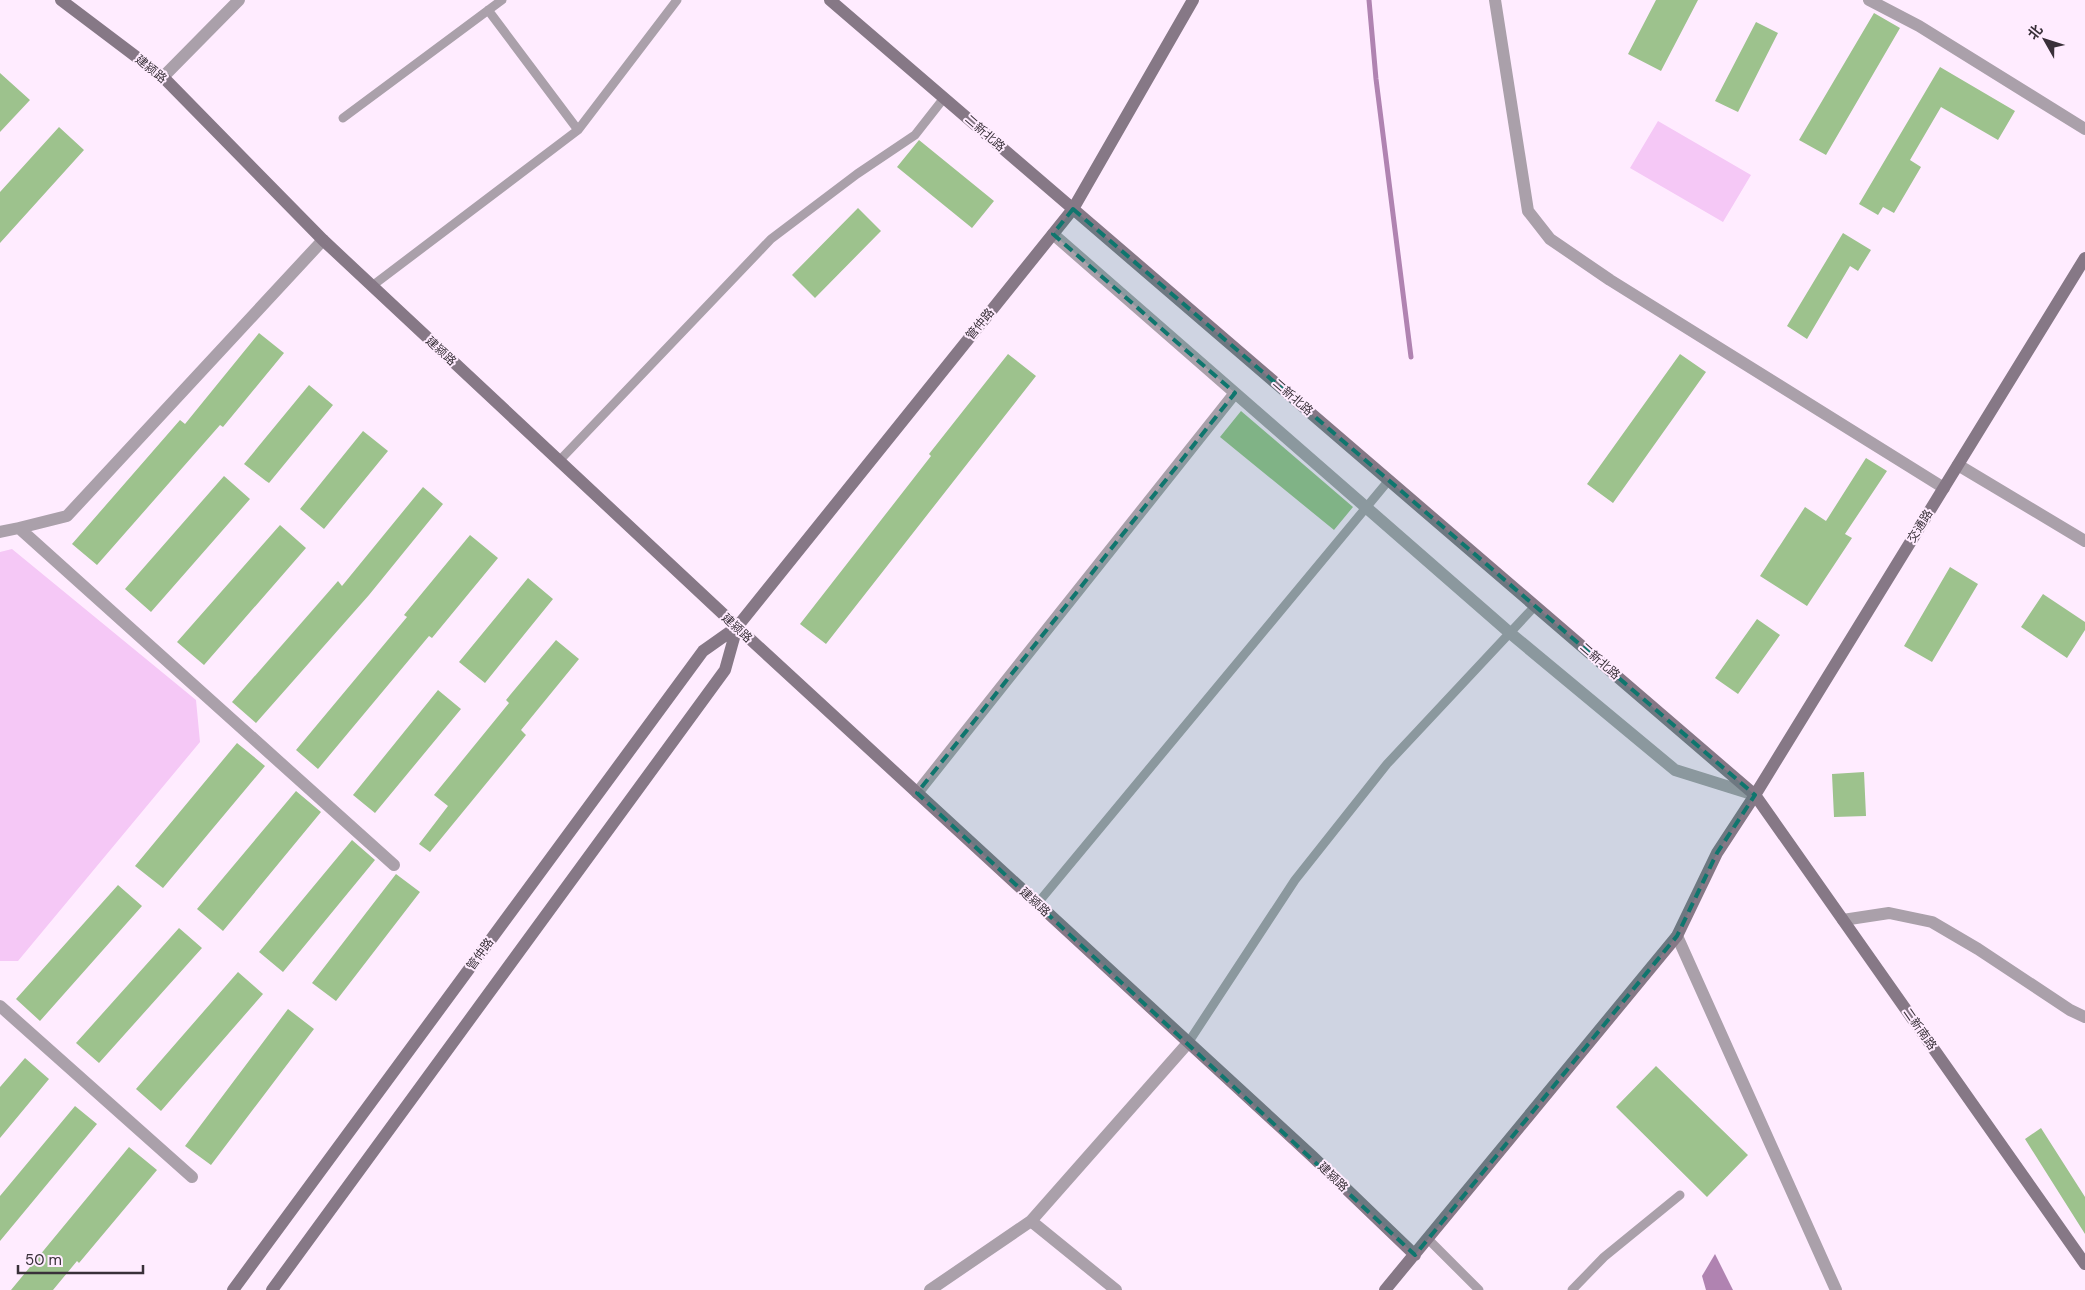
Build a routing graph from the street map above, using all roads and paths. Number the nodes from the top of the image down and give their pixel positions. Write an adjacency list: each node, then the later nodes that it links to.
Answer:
1 (61, 0): 10 (street, 建颍路)
2 (240, 0): 10 (street)
3 (502, 0): 9 (lane)
4 (677, 0): 14 (lane)
5 (830, 0): 11 (street, 二新北路)
6 (1193, 0): 15 (street, 管仲路)
7 (1495, 0): 24 (street)
8 (1870, 0): 13 (street)
9 (488, 10): 12 (lane); 14 (lane)
10 (163, 77): 17 (street, 建颍路)
11 (944, 98): 15 (street, 二新北路); 21 (lane)
12 (343, 118)
13 (2085, 129)
14 (578, 130): 19 (lane)
15 (1073, 209): 16 (street, 管仲路); 23 (street, 二新北路)
16 (1053, 234): 20 (street); 30 (street, 管仲路)
17 (323, 240): 19 (street, 建颍路); 26 (street)
18 (2085, 258): 22 (street, 交通路)
19 (372, 286): 21 (street, 建颍路)
20 (1235, 393): 25 (street); 32 (street)
21 (559, 461): 30 (street, 建颍路)
22 (1958, 465): 24 (street, 交通路); 28 (street)
23 (1389, 480): 25 (lane); 29 (street, 二新北路)
24 (1944, 488): 33 (street, 交通路)
25 (1366, 507): 31 (street); 35 (lane)
26 (19, 528): 27 (street); 34 (street)
27 (0, 532)
28 (2085, 541)
29 (1535, 606): 31 (lane); 33 (street, 二新北路)
30 (737, 628): 32 (street, 建颍路); 47 (street, 管仲路); 48 (street, 管仲路)
31 (1510, 633): 33 (street); 40 (lane)
32 (917, 793): 35 (street, 建颍路)
33 (1755, 795): 36 (street, 二新南路); 37 (street, 交通路)
34 (394, 865)
35 (1037, 904): 40 (street, 建颍路)
36 (1843, 920): 39 (street); 46 (street, 二新南路)
37 (1676, 936): 44 (street, 交通路); 54 (street)
38 (0, 1006): 41 (street)
39 (2085, 1017)
40 (1188, 1043): 43 (street); 45 (street, 建颍路)
41 (192, 1177)
42 (1680, 1195): 53 (lane)
43 (1031, 1221): 49 (street); 50 (street)
44 (1428, 1239): 45 (street, 交通路); 52 (lane)
45 (1415, 1255): 51 (street, 交通路)
46 (2085, 1264)
47 (233, 1290)
48 (272, 1290)
49 (930, 1290)
50 (1116, 1290)
51 (1385, 1290)
52 (1479, 1290)
53 (1572, 1290)
54 (1836, 1290)

